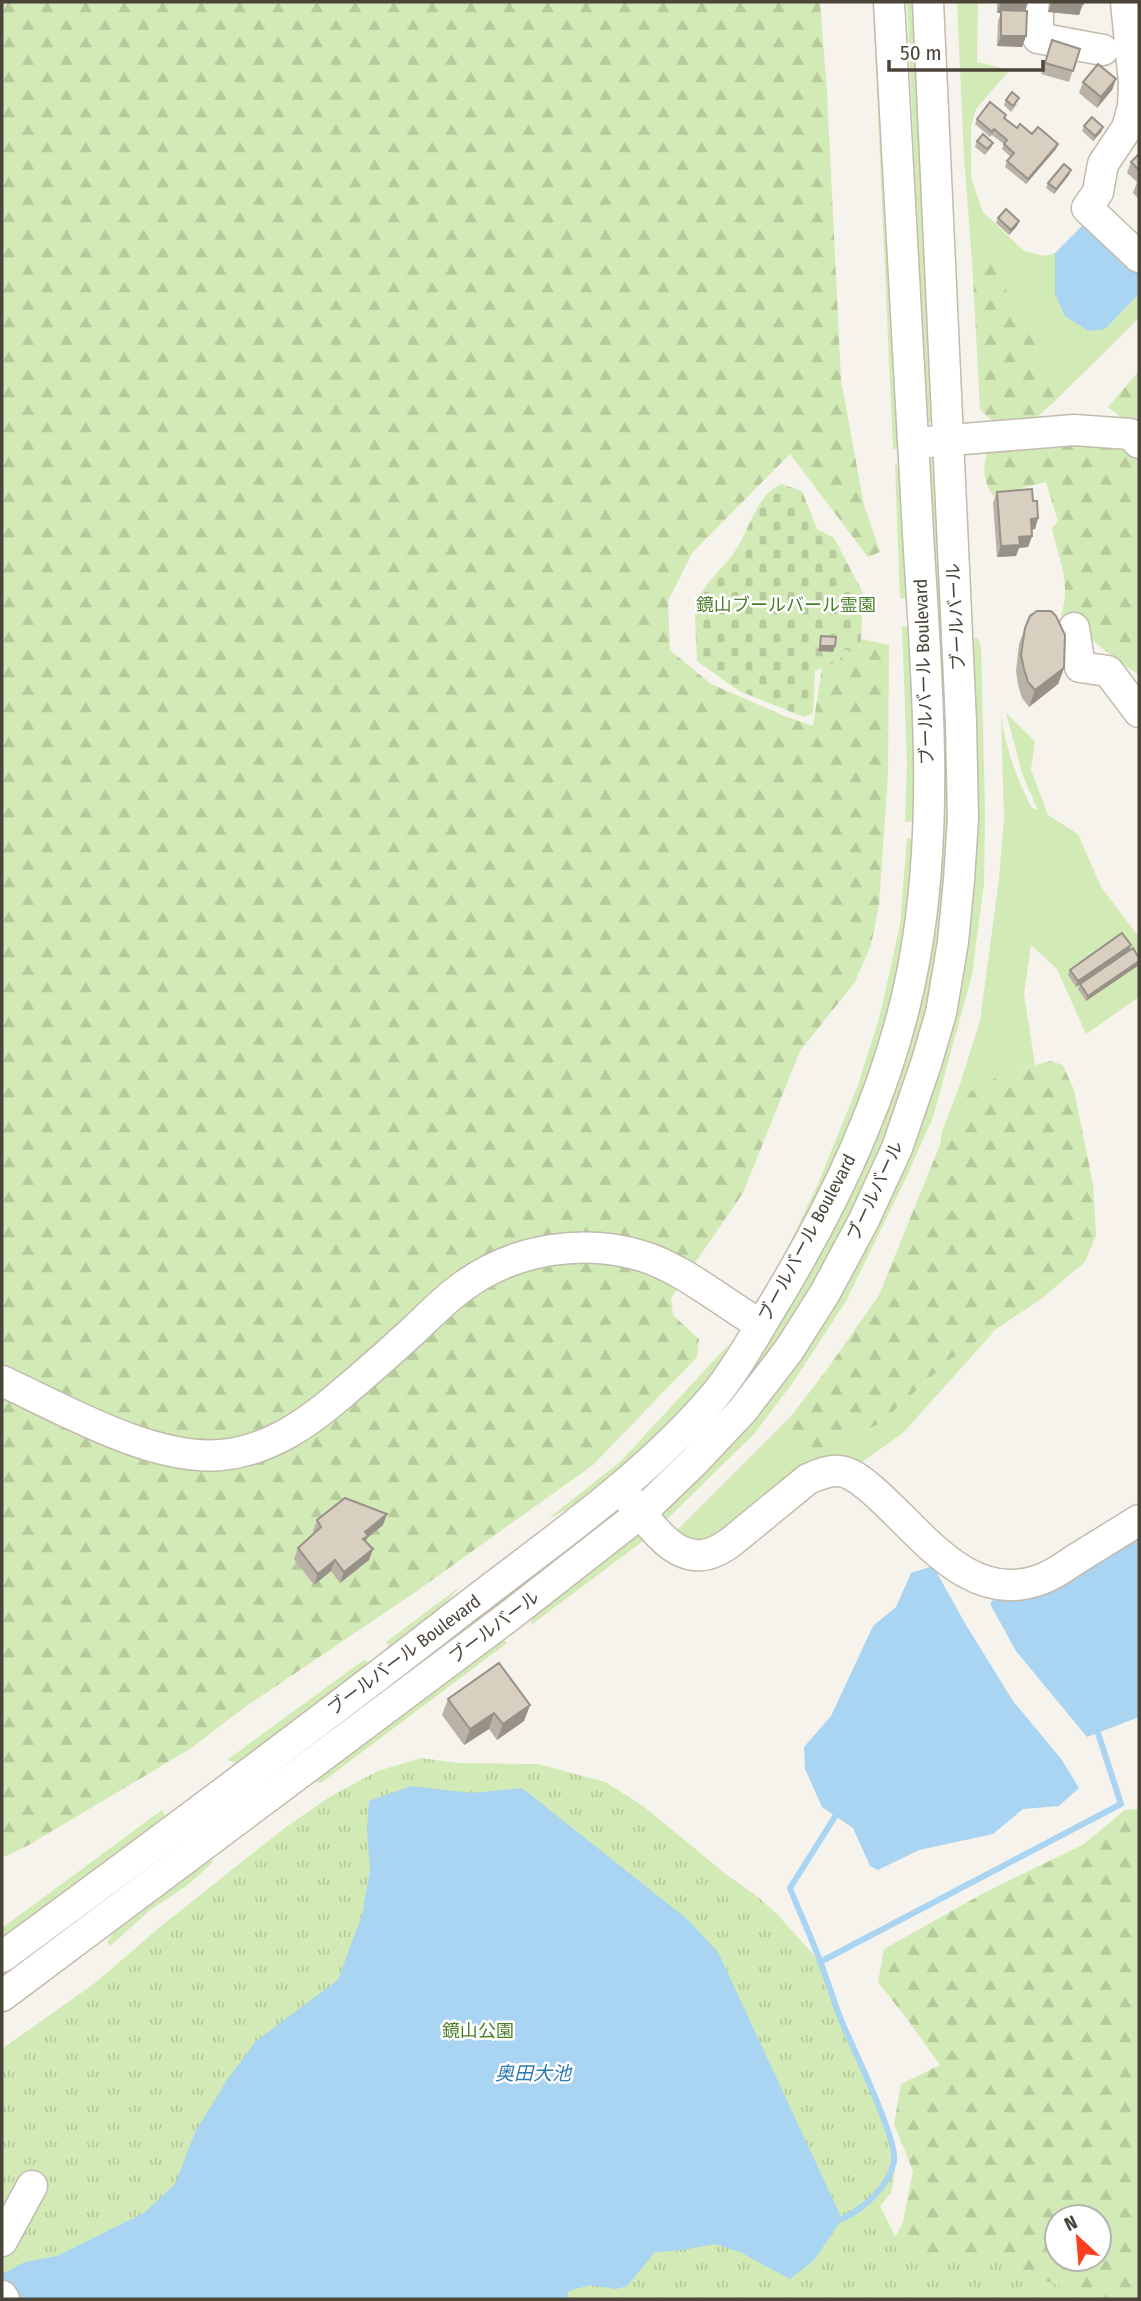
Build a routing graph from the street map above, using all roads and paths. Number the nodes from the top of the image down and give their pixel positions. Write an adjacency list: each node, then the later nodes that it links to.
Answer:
1 (889, 2): 8 (street, ブールバール Boulevard)
2 (928, 2): 7 (street, ブールバール)
3 (1038, 2): 5 (street)
4 (1126, 2): 6 (street)
5 (1103, 50)
6 (1139, 257)
7 (947, 441): 8 (street); 9 (street); 15 (street, ブールバール)
8 (912, 442): 12 (street, ブールバール Boulevard)
9 (1139, 443)
10 (1074, 628): 11 (street)
11 (1139, 712)
12 (761, 1325): 13 (street); 14 (street, ブールバール Boulevard)
13 (2, 1381)
14 (620, 1488): 15 (street); 17 (street, ブールバール Boulevard)
15 (641, 1513): 16 (street); 18 (street, ブールバール)
16 (1139, 1520)
17 (2, 1957)
18 (2, 1996)
19 (32, 2186): 20 (street)
20 (2, 2241)

